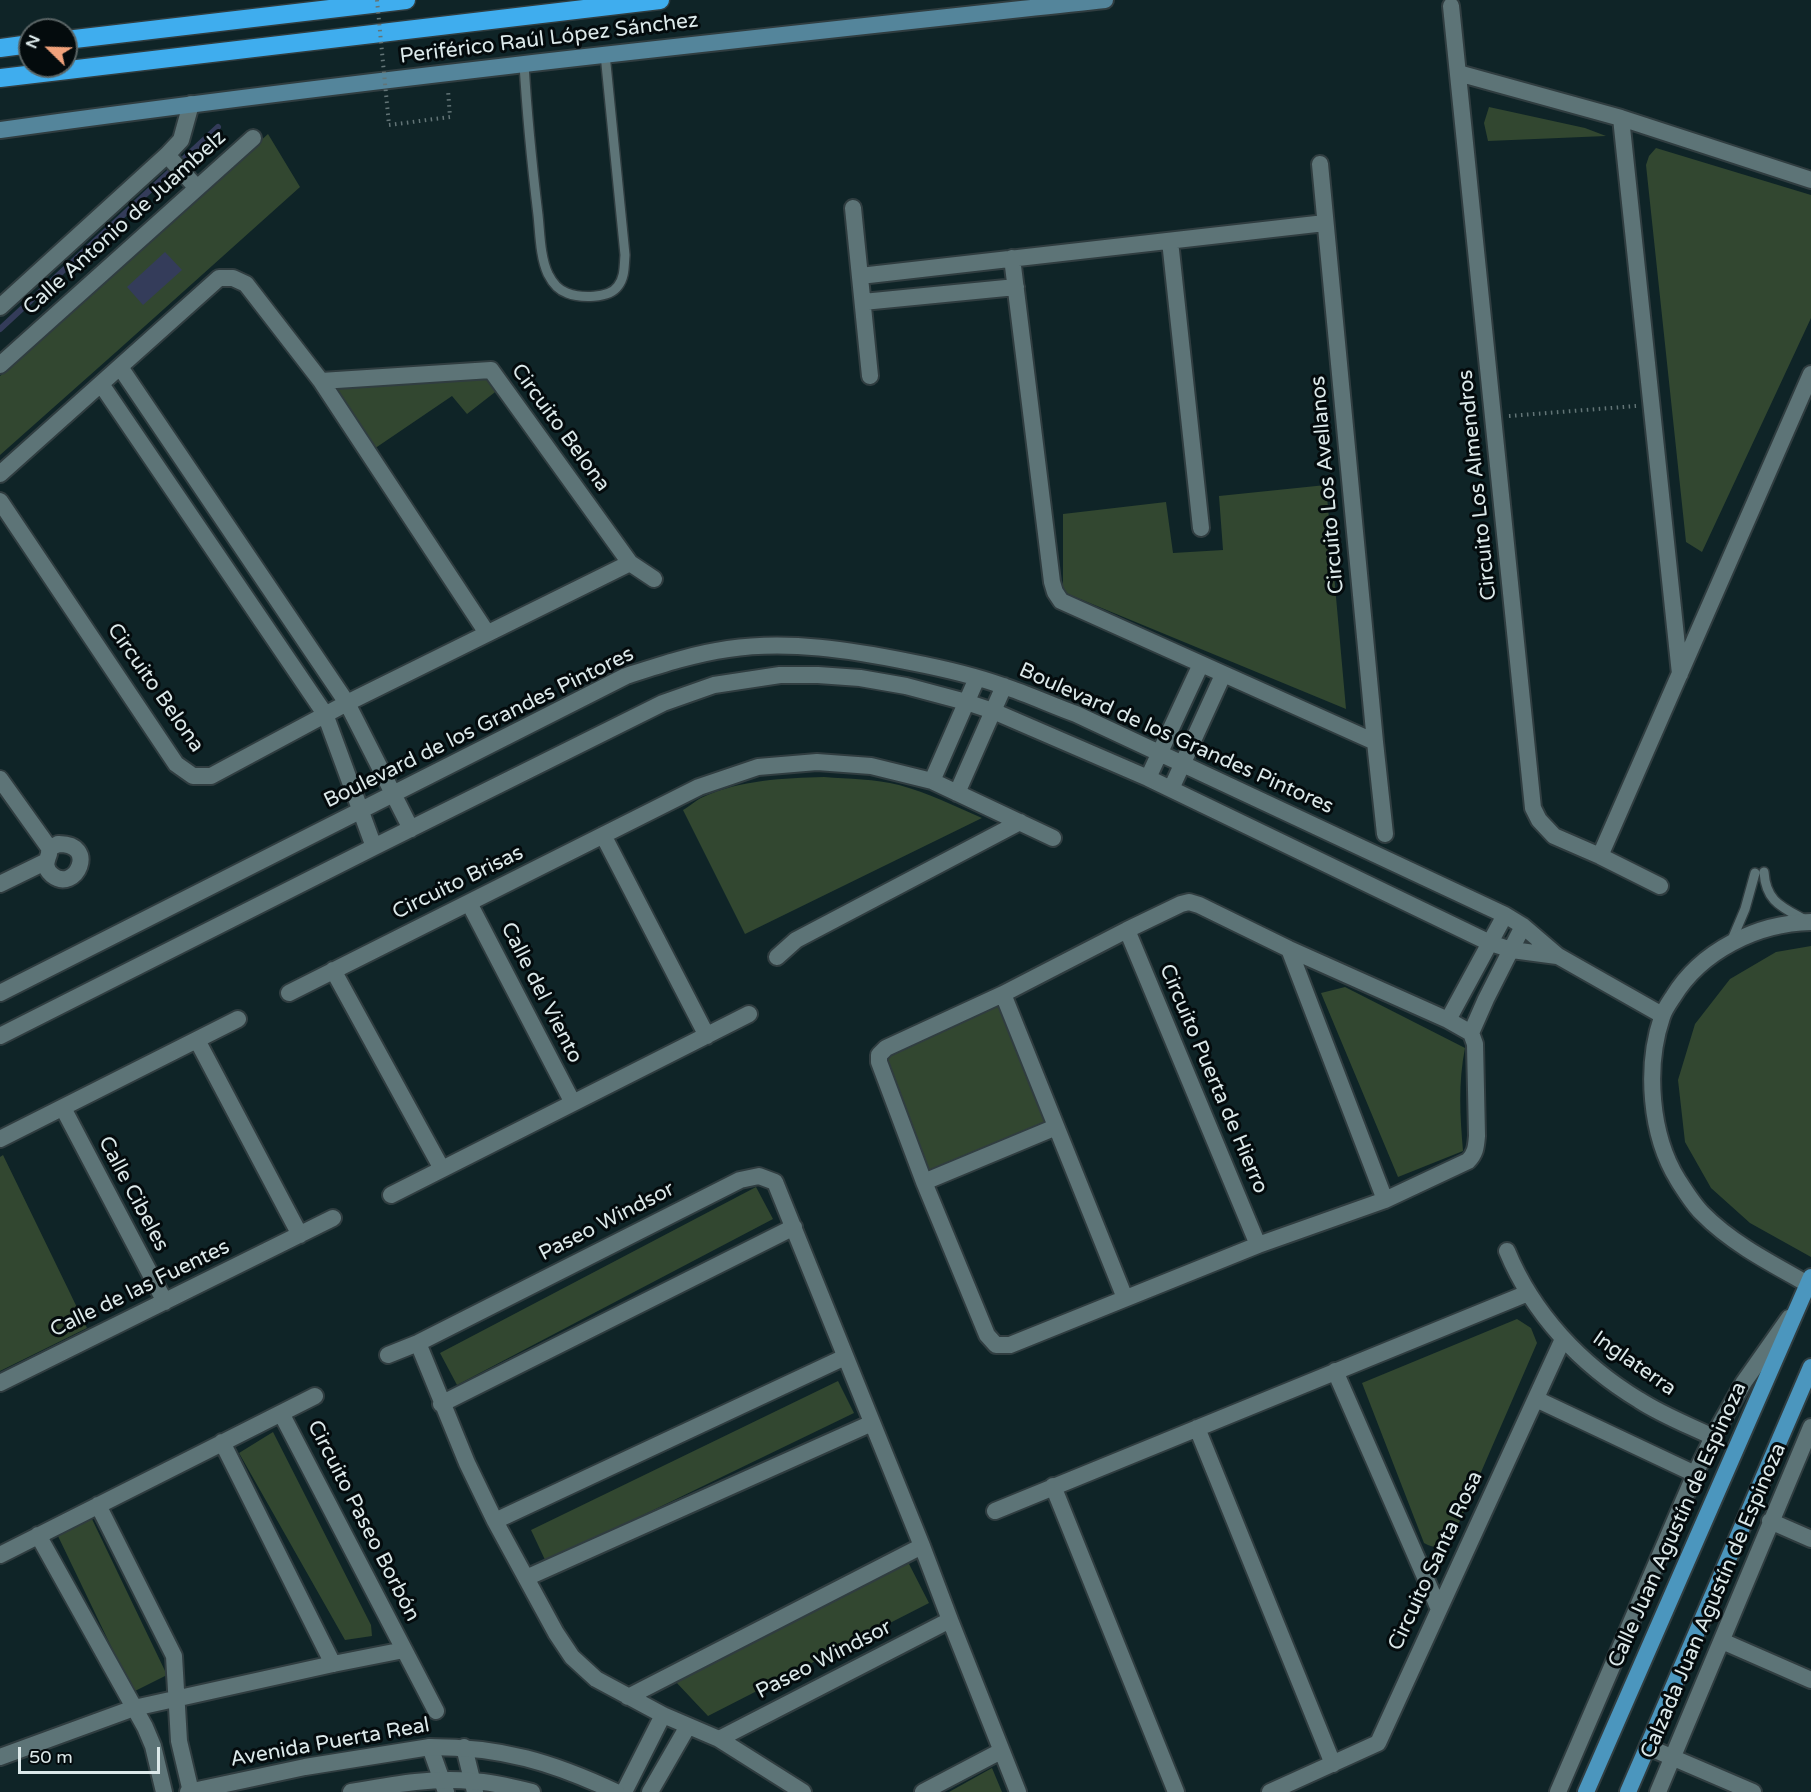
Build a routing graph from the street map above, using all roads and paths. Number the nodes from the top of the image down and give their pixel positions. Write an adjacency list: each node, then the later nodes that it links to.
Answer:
1 (377, 0): 12 (path, bridge)
2 (406, 0): 6 (highway)
3 (660, 0): 13 (highway, Periférico Raúl López Sánchez)
4 (1105, 0): 9 (main road, Periférico Raúl López Sánchez)
5 (1451, 6): 11 (street, Circuito Los Almendros)
6 (78, 39)
7 (18, 46): 8 (highway)
8 (0, 48)
9 (605, 54): 10 (main road, Periférico Raúl López Sánchez); 10 (lane)
10 (524, 64): 12 (main road, Periférico Raúl López Sánchez)
11 (1458, 73): 15 (street); 37 (street, Circuito Los Almendros)
12 (446, 74): 14 (main road, Periférico Raúl López Sánchez)
13 (0, 78)
14 (191, 104): 16 (main road, Periférico Raúl López Sánchez); 18 (street, Calle Antonio de Juambelz)
15 (1621, 118): 20 (street); 36 (street)
16 (0, 130)
17 (253, 138): 21 (street, Calle Antonio de Juambelz)
18 (171, 159): 21 (street); 29 (street, Calle Antonio de Juambelz)
19 (1320, 164): 23 (street, Circuito Los Avellanos)
20 (1811, 180)
21 (194, 184): 30 (street, Calle Antonio de Juambelz)
22 (853, 208): 26 (street)
23 (1325, 223): 24 (street); 53 (street, Circuito Los Avellanos)
24 (1170, 241): 25 (street); 40 (street)
25 (1012, 258): 26 (street); 27 (street)
26 (860, 276): 28 (street)
27 (1016, 287): 28 (street); 44 (street)
28 (863, 302): 33 (street)
29 (0, 307)
30 (0, 366)
31 (120, 367): 34 (street); 35 (street); 50 (street)
32 (1811, 374): 45 (street)
33 (870, 376)
34 (321, 381): 41 (street, Circuito Belona); 43 (street)
35 (101, 384): 38 (street); 52 (street)
36 (1653, 404): 37 (path); 45 (street)
37 (1494, 418): 69 (street, Circuito Los Almendros)
38 (0, 474)
39 (0, 501): 52 (street, Circuito Belona)
40 (1201, 528)
41 (630, 563): 42 (street, Circuito Belona); 43 (street, Circuito Belona)
42 (654, 579)
43 (487, 633): 50 (street, Circuito Belona)
44 (1201, 664): 46 (street); 54 (street)
45 (1680, 674): 69 (street)
46 (1223, 675): 53 (street); 55 (street)
47 (976, 678): 48 (street, Boulevard de los Grandes Pintores); 49 (street); 61 (street, Boulevard de los Grandes Pintores)
48 (1004, 686): 51 (street); 54 (street, Boulevard de los Grandes Pintores)
49 (966, 702): 51 (street, Boulevard de los Grandes Pintores); 58 (street); 64 (street, Boulevard de los Grandes Pintores)
50 (347, 703): 52 (street, Circuito Belona); 61 (street)
51 (993, 711): 56 (street, Boulevard de los Grandes Pintores); 60 (street)
52 (325, 714): 62 (street)
53 (1375, 742): 65 (street, Circuito Los Avellanos)
54 (1160, 753): 55 (street, Boulevard de los Grandes Pintores); 56 (street)
55 (1182, 764): 59 (street); 73 (street, Boulevard de los Grandes Pintores)
56 (1148, 778): 59 (street, Boulevard de los Grandes Pintores)
57 (0, 779): 70 (street)
58 (932, 781): 60 (street, Circuito Brisas); 66 (street, Circuito Brisas)
59 (1171, 789): 77 (street, Boulevard de los Grandes Pintores)
60 (957, 793): 63 (street, Circuito Brisas)
61 (393, 794): 62 (street, Boulevard de los Grandes Pintores); 64 (street)
62 (361, 811): 68 (street); 84 (street, Boulevard de los Grandes Pintores)
63 (1020, 822): 67 (street, Circuito Brisas); 82 (street)
64 (411, 829): 68 (street, Boulevard de los Grandes Pintores)
65 (1385, 834)
66 (603, 835): 72 (street, Circuito Brisas); 93 (street)
67 (1053, 838)
68 (374, 847): 92 (street, Boulevard de los Grandes Pintores)
69 (1600, 856): 71 (street, Circuito Los Almendros)
70 (0, 884)
71 (1660, 886)
72 (469, 903): 83 (street, Circuito Brisas); 95 (street, Calle del Viento)
73 (1505, 915): 75 (street, Boulevard de los Grandes Pintores); 77 (street)
74 (1809, 922): 78 (street); 78 (lane)
75 (1523, 926): 80 (street); 81 (street, Boulevard de los Grandes Pintores)
76 (1127, 930): 79 (street); 86 (street); 106 (street, Circuito Puerta de Hierro)
77 (1490, 943): 80 (street, Boulevard de los Grandes Pintores); 90 (street)
78 (1730, 944): 88 (street)
79 (1289, 949): 90 (street); 102 (street)
80 (1512, 950): 81 (street, Boulevard de los Grandes Pintores); 91 (street)
81 (1558, 956): 88 (street, Boulevard de los Grandes Pintores)
82 (777, 957)
83 (333, 970): 85 (street, Circuito Brisas); 99 (street)
84 (0, 993)
85 (289, 993)
86 (1002, 994): 97 (street); 100 (street)
87 (749, 1014): 93 (street)
88 (1662, 1015): 108 (street)
89 (238, 1019): 94 (street)
90 (1448, 1020): 91 (street)
91 (1471, 1033): 102 (street)
92 (0, 1036)
93 (707, 1036): 95 (street)
94 (197, 1040): 96 (street); 105 (street)
95 (573, 1103): 99 (street)
96 (63, 1108): 98 (street); 111 (street, Calle Cibeles)
97 (1056, 1127): 100 (street); 110 (street)
98 (0, 1139)
99 (442, 1169): 101 (street)
100 (924, 1182): 110 (street)
101 (391, 1195)
102 (1385, 1200): 106 (street)
103 (333, 1218): 105 (street, Calle de las Fuentes)
104 (794, 1227): 114 (street, Paseo Windsor); 116 (street, Paseo Windsor); 122 (street)
105 (300, 1235): 111 (street, Calle de las Fuentes)
106 (1258, 1245): 110 (street)
107 (1507, 1251): 109 (street, Inglaterra)
108 (1810, 1282): 112 (main road, Calle Juan Agustín de Espinoza)
109 (1528, 1293): 113 (street, Inglaterra); 118 (street)
110 (1125, 1298)
111 (165, 1302): 119 (street, Calle de las Fuentes)
112 (1800, 1302): 127 (street); 175 (main road, Calle Juan Agustín de Espinoza)
113 (1563, 1339): 121 (street, Circuito Santa Rosa); 127 (street, Inglaterra)
114 (418, 1343): 115 (street, Paseo Windsor); 122 (street)
115 (388, 1355)
116 (845, 1357): 124 (street, Paseo Windsor); 133 (street)
117 (1811, 1367): 154 (main road)
118 (1335, 1371): 126 (street); 140 (street)
119 (0, 1383)
120 (315, 1396): 123 (street, Circuito Paseo Borbón)
121 (1536, 1399): 129 (street); 140 (street, Circuito Santa Rosa)
122 (441, 1404): 133 (street)
123 (281, 1413): 128 (street, Circuito Paseo Borbón); 143 (street, Circuito Paseo Borbón)
124 (872, 1423): 137 (street, Paseo Windsor); 139 (street)
125 (1811, 1427): 134 (street, Calzada Juan Agustín de Espinoza)
126 (1197, 1428): 130 (street); 159 (street)
127 (1713, 1437): 129 (street)
128 (222, 1442): 131 (street, Circuito Paseo Borbón); 144 (street)
129 (1695, 1474): 174 (street)
130 (1053, 1486): 132 (street); 172 (street)
131 (98, 1505): 135 (street, Circuito Paseo Borbón); 146 (street)
132 (995, 1511)
133 (495, 1521): 139 (street)
134 (1770, 1521): 136 (street); 142 (street, Calzada Juan Agustín de Espinoza)
135 (39, 1536): 138 (street, Circuito Paseo Borbón); 148 (street)
136 (1811, 1539)
137 (922, 1546): 141 (street, Paseo Windsor); 147 (street)
138 (0, 1555)
139 (526, 1578): 147 (street)
140 (1439, 1609): 159 (street, Circuito Santa Rosa)
141 (950, 1620): 152 (street, Paseo Windsor); 156 (street, Paseo Windsor)
142 (1722, 1641): 145 (street); 158 (street, Calzada Juan Agustín de Espinoza)
143 (404, 1650): 144 (street, Circuito Paseo Borbón); 149 (street, Circuito Paseo Borbón)
144 (333, 1664): 146 (street, Circuito Paseo Borbón)
145 (1811, 1680)
146 (177, 1697): 148 (street, Circuito Paseo Borbón); 163 (street)
147 (628, 1697): 150 (street)
148 (134, 1708): 157 (street, Circuito Paseo Borbón); 162 (street)
149 (436, 1712)
150 (663, 1715): 151 (street); 167 (street)
151 (688, 1726): 152 (street); 168 (street)
152 (718, 1739): 169 (street)
153 (430, 1747): 155 (street, Avenida Puerta Real); 160 (street); 163 (street, Avenida Puerta Real)
154 (1648, 1747): 158 (street); 176 (main road)
155 (464, 1748): 161 (street); 166 (street, Avenida Puerta Real)
156 (1001, 1751): 170 (street); 171 (street, Paseo Windsor)
157 (0, 1756)
158 (1673, 1757): 177 (street, Calzada Juan Agustín de Espinoza); 178 (street)
159 (1334, 1764): 173 (street)
160 (444, 1786): 161 (street); 164 (street)
161 (473, 1786): 165 (street)
162 (164, 1792)
163 (190, 1792)
164 (351, 1792)
165 (532, 1792)
166 (616, 1792)
167 (624, 1792)
168 (651, 1792)
169 (803, 1792)
170 (923, 1792)
171 (1018, 1792)
172 (1176, 1792)
173 (1270, 1792)
174 (1558, 1792)
175 (1586, 1792)
176 (1628, 1792)
177 (1658, 1792)
178 (1753, 1792)

